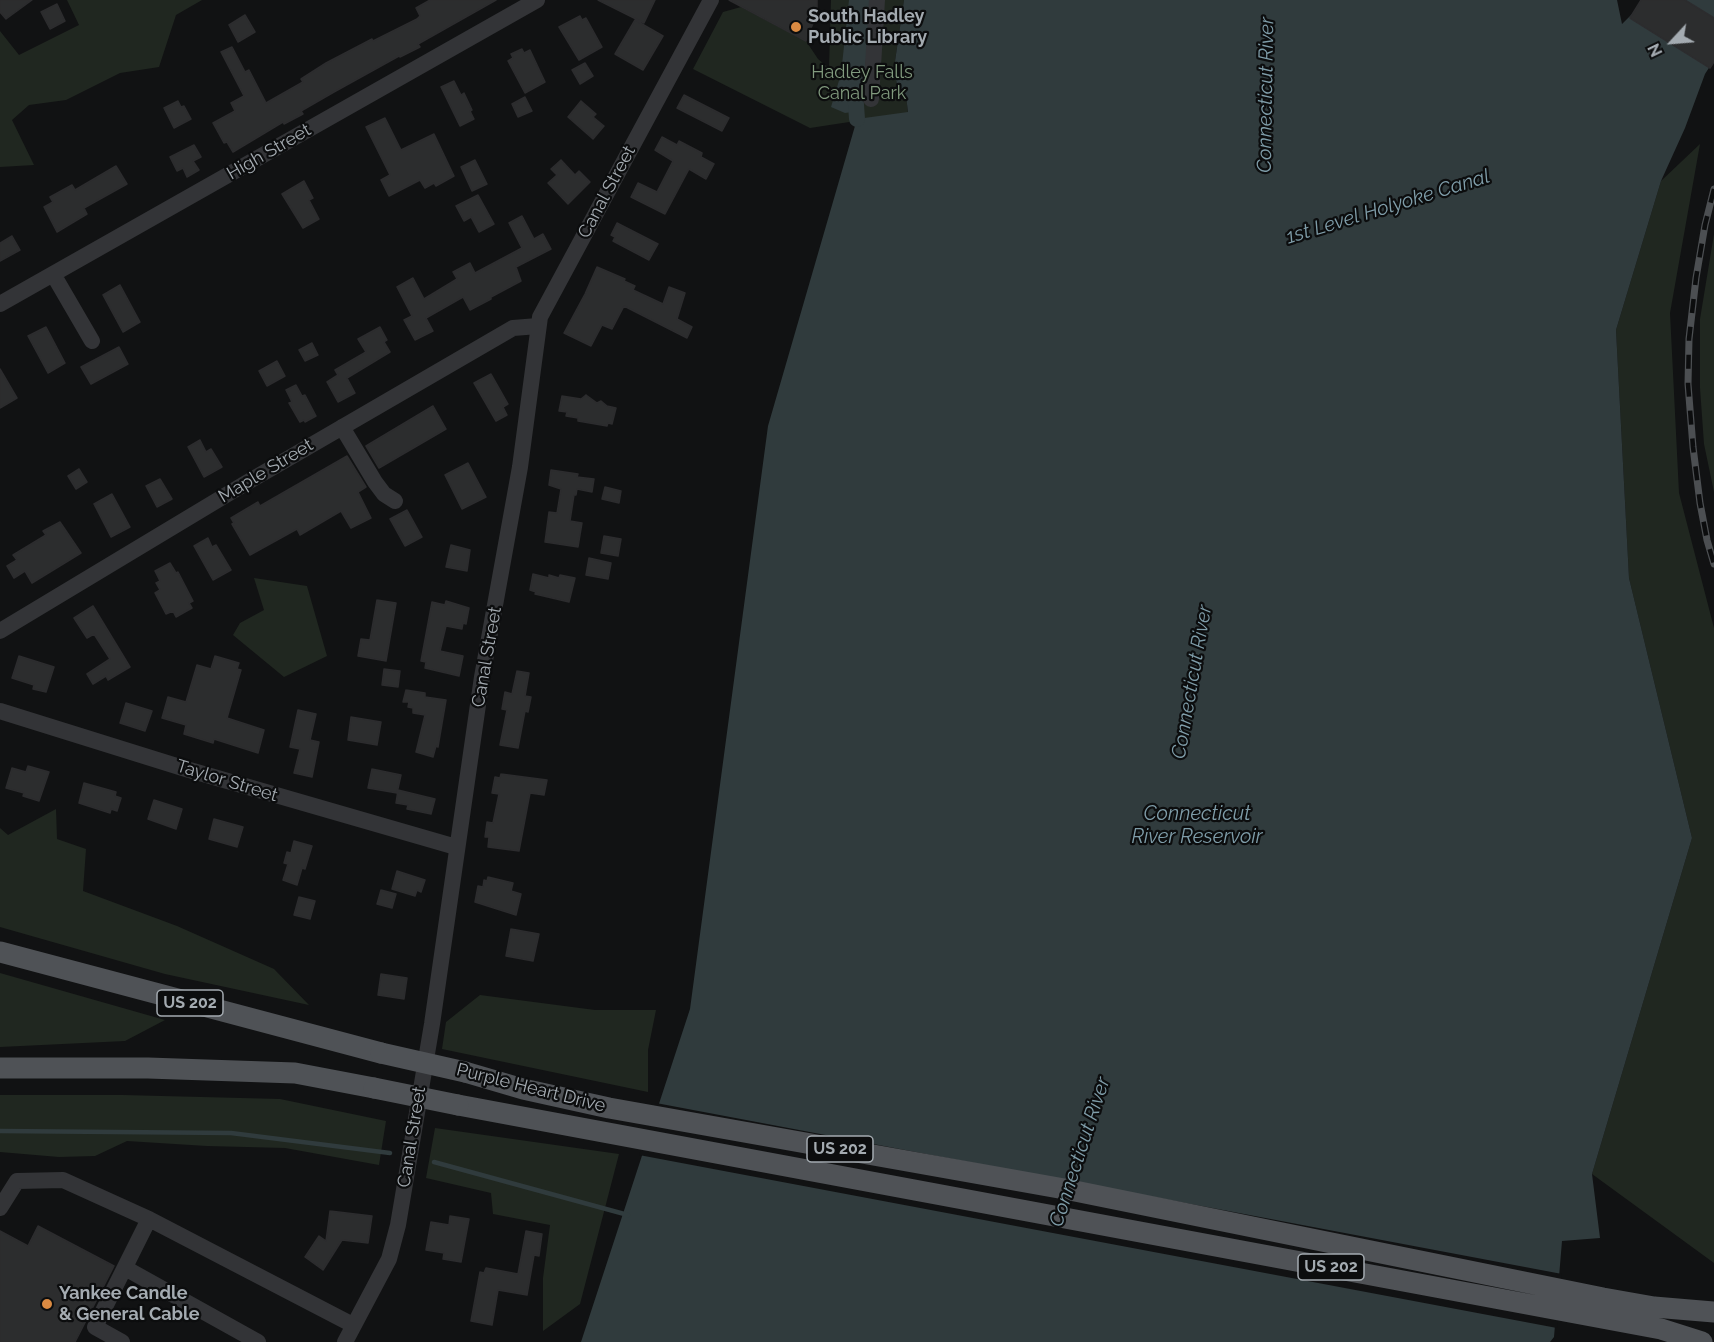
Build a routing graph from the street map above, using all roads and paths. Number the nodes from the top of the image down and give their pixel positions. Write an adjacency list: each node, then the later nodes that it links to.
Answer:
1 (537, 0): 5 (street, High Street)
2 (711, 0): 7 (street, Canal Street)
3 (877, 0): 4 (street)
4 (871, 99)
5 (53, 274): 6 (street, High Street); 8 (street)
6 (0, 304)
7 (538, 326): 9 (street, Maple Street); 13 (street, Canal Street)
8 (92, 341)
9 (342, 427): 10 (street); 11 (street, Maple Street)
10 (395, 501)
11 (0, 631)
12 (0, 711): 13 (street, Taylor Street)
13 (456, 847): 21 (street, Canal Street)
14 (0, 952): 19 (main road, Purple Heart Drive / US 202, bridge)
15 (0, 1068): 19 (main road, Purple Heart Drive / US 202, bridge)
16 (0, 1208): 17 (street)
17 (149, 1219): 18 (street); 21 (street)
18 (125, 1268): 22 (street); 23 (street)
19 (1601, 1308): 20 (main road, US 202); 25 (main road, US 202)
20 (1714, 1312)
21 (353, 1325): 24 (street, Canal Street)
22 (122, 1342)
23 (258, 1342)
24 (345, 1342)
25 (1702, 1342)

